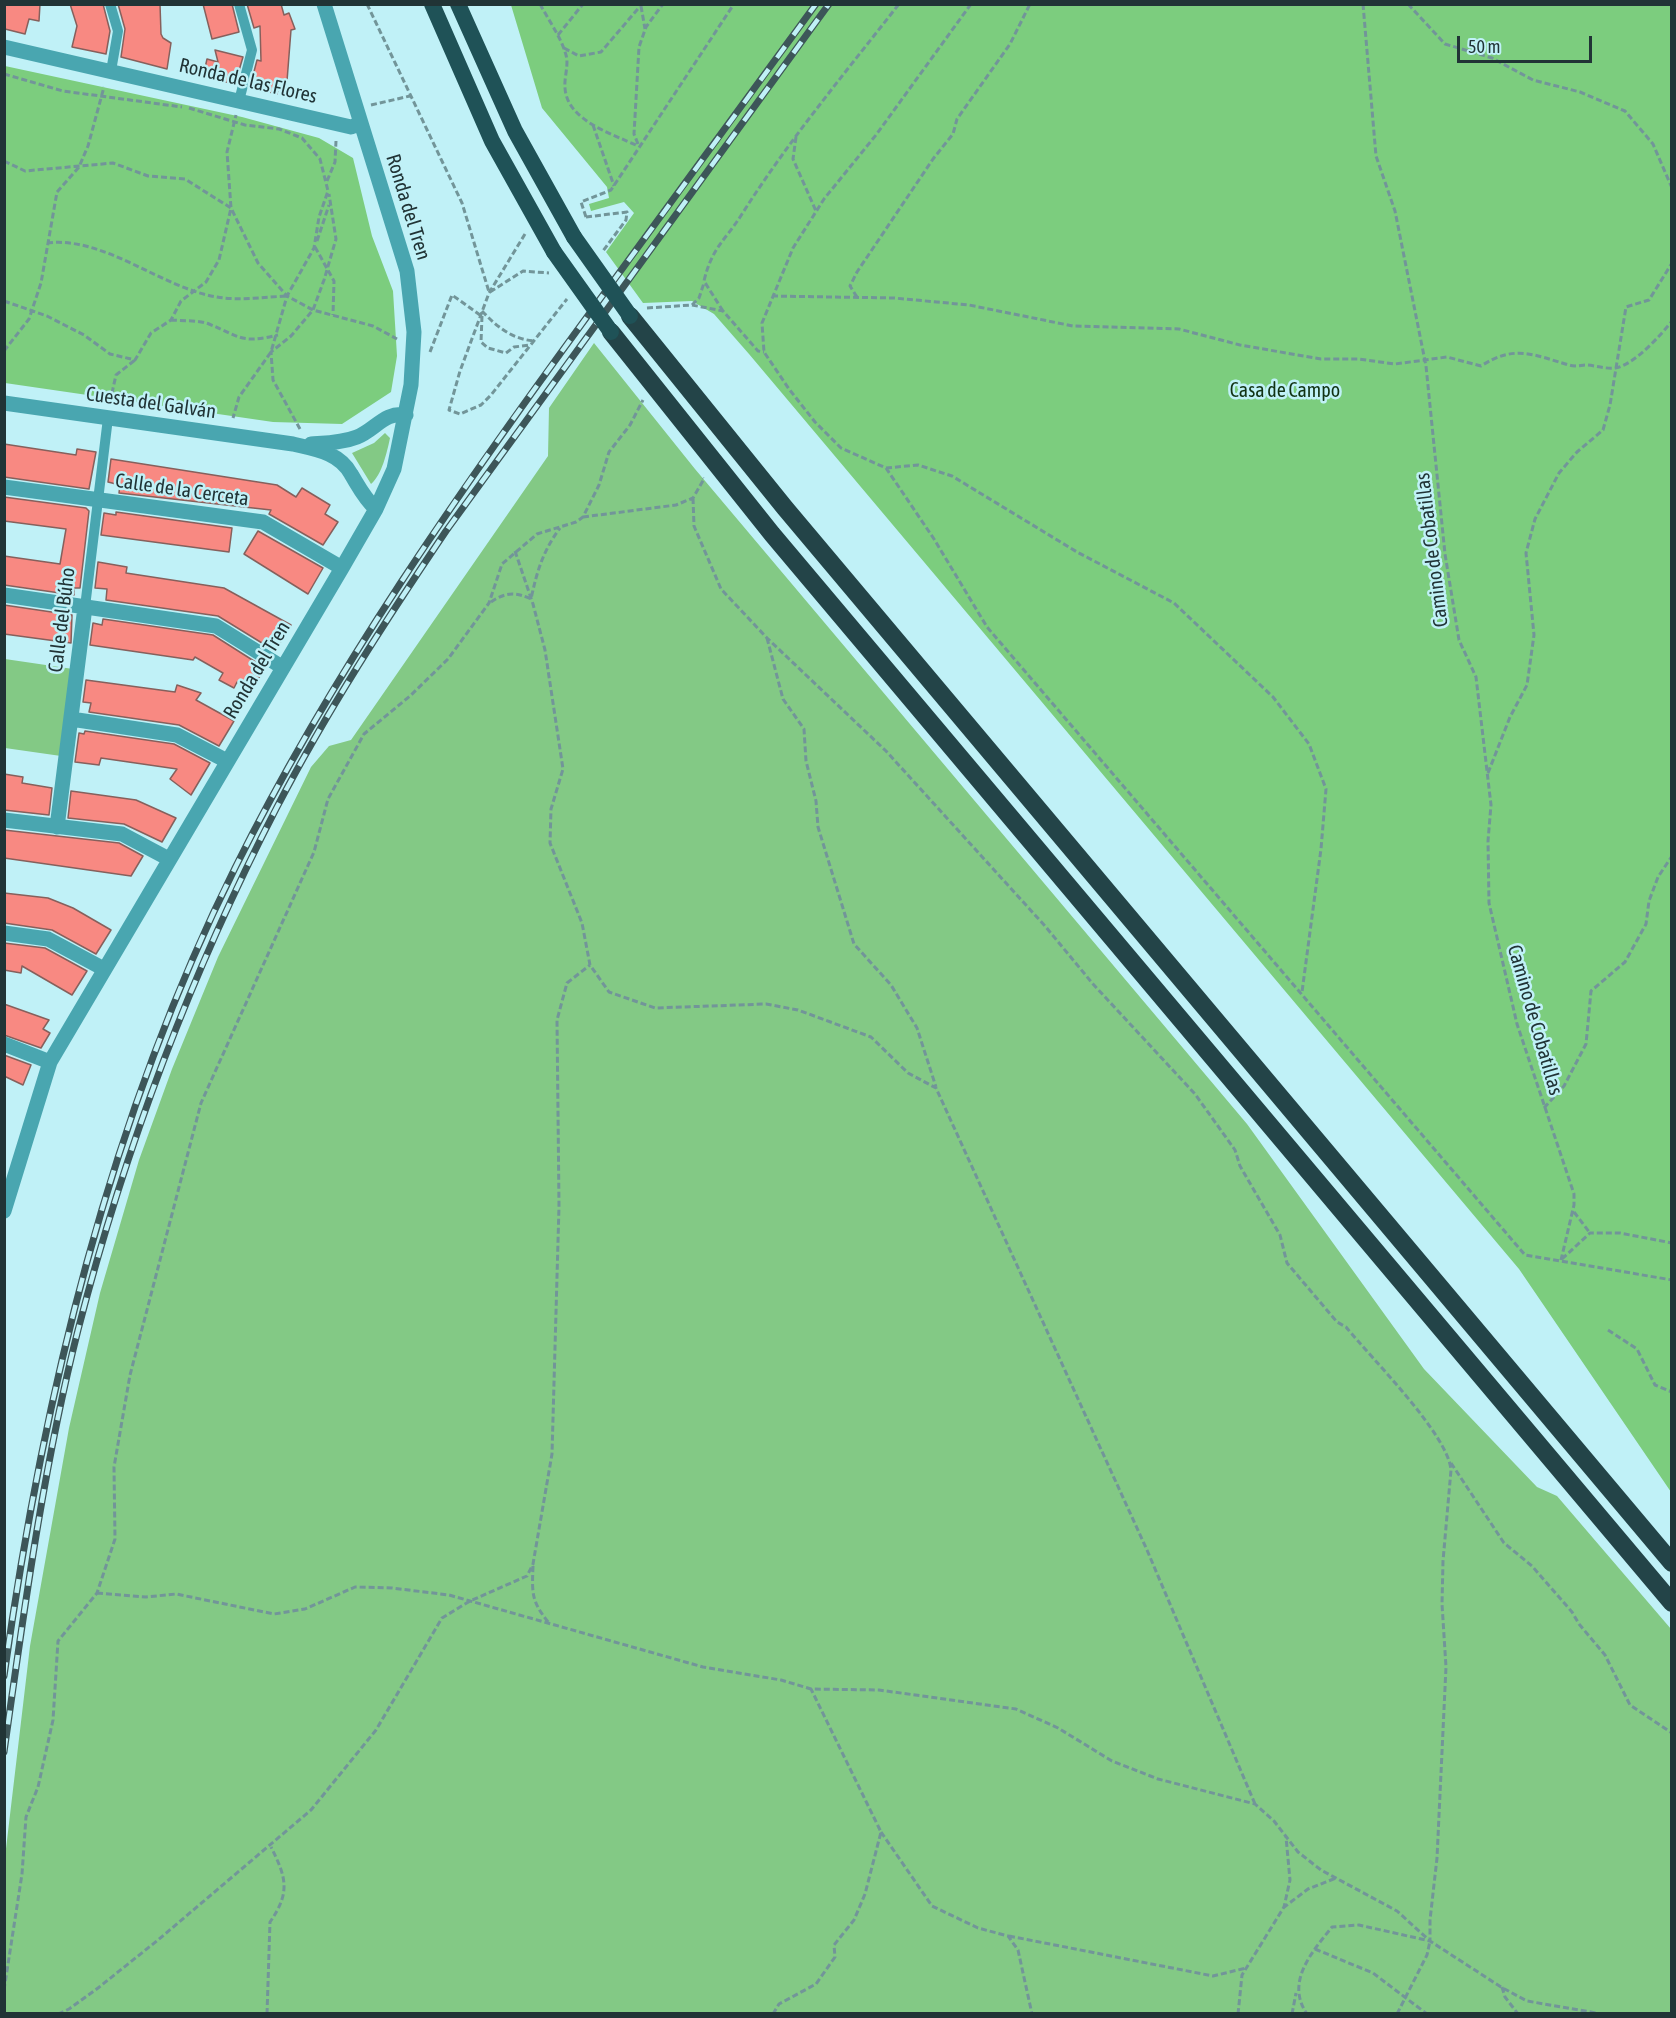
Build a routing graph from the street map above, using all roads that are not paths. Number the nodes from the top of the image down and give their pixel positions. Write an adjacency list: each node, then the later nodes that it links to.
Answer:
1 (110, 4): 7 (street)
2 (239, 4): 8 (street)
3 (324, 4): 9 (street, Ronda de las Flores)
4 (432, 4): 11 (highway, bridge)
5 (458, 4): 10 (highway, bridge)
6 (4, 47): 7 (street, Ronda de las Flores)
7 (111, 71): 8 (street, Ronda de las Flores)
8 (239, 101): 9 (street, Ronda de las Flores)
9 (359, 124): 13 (street, Ronda del Tren)
10 (634, 312): 34 (highway)
11 (611, 332): 35 (highway)
12 (4, 403): 14 (street, Cuesta del Galván)
13 (406, 415): 15 (street, Cuesta del Galván); 18 (street, Ronda del Tren)
14 (108, 418): 15 (street, Cuesta del Galván); 17 (street, Calle del Búho)
15 (292, 444): 18 (street, Cuesta del Galván)
16 (4, 487): 17 (street, Calle de la Cerceta)
17 (99, 500): 19 (street, Calle de la Cerceta); 21 (street, Calle del Búho)
18 (376, 509): 19 (street, Ronda del Tren)
19 (342, 567): 22 (street, Ronda del Tren)
20 (4, 595): 21 (street)
21 (85, 607): 22 (street); 23 (street, Calle del Búho)
22 (282, 667): 24 (street, Ronda del Tren)
23 (71, 719): 24 (street); 26 (street, Calle del Búho)
24 (227, 761): 27 (street, Ronda del Tren)
25 (4, 820): 26 (street)
26 (57, 827): 27 (street)
27 (170, 859): 29 (street, Ronda del Tren)
28 (4, 933): 29 (street)
29 (104, 969): 31 (street, Ronda del Tren)
30 (4, 1044): 31 (street)
31 (50, 1062): 32 (street, Ronda del Tren)
32 (11, 1158): 33 (street, Ronda del Tren)
33 (4, 1211)
34 (1671, 1563)
35 (1671, 1603)

